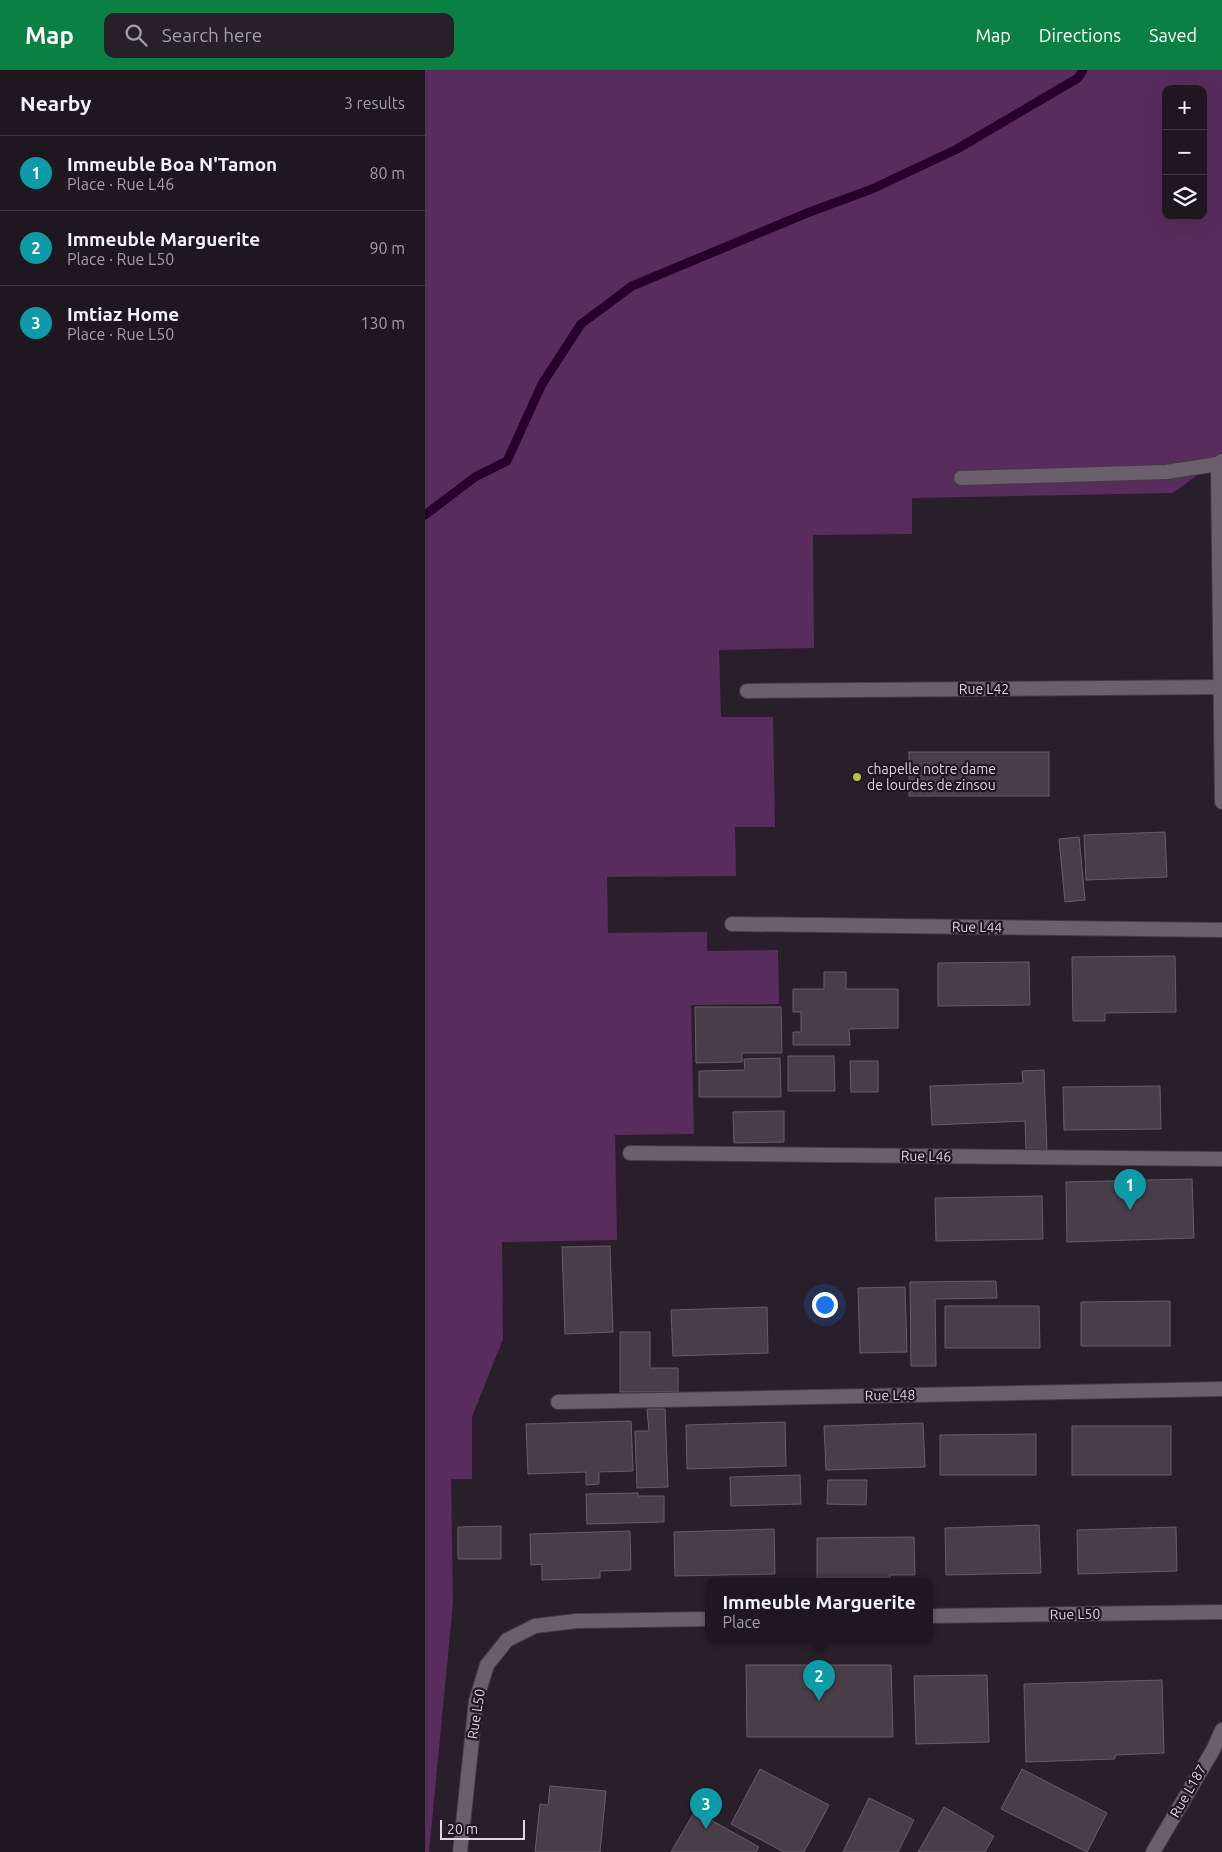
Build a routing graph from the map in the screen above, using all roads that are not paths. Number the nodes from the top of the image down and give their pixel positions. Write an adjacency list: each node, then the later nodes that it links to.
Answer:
1 (1220, 462): 2 (street); 3 (street)
2 (961, 478)
3 (1221, 687): 4 (street, Rue L42); 5 (street)
4 (747, 690)
5 (1222, 802)
6 (732, 924): 7 (street, Rue L44)
7 (1222, 930)
8 (630, 1153): 9 (street, Rue L46)
9 (1222, 1159)
10 (1222, 1389): 11 (street, Rue L48)
11 (557, 1402)
12 (1222, 1612): 13 (street, Rue L50)
13 (933, 1616)
14 (705, 1619): 16 (street, Rue L50)
15 (1222, 1730): 17 (street, Rue L187)
16 (460, 1852)
17 (1153, 1852)

